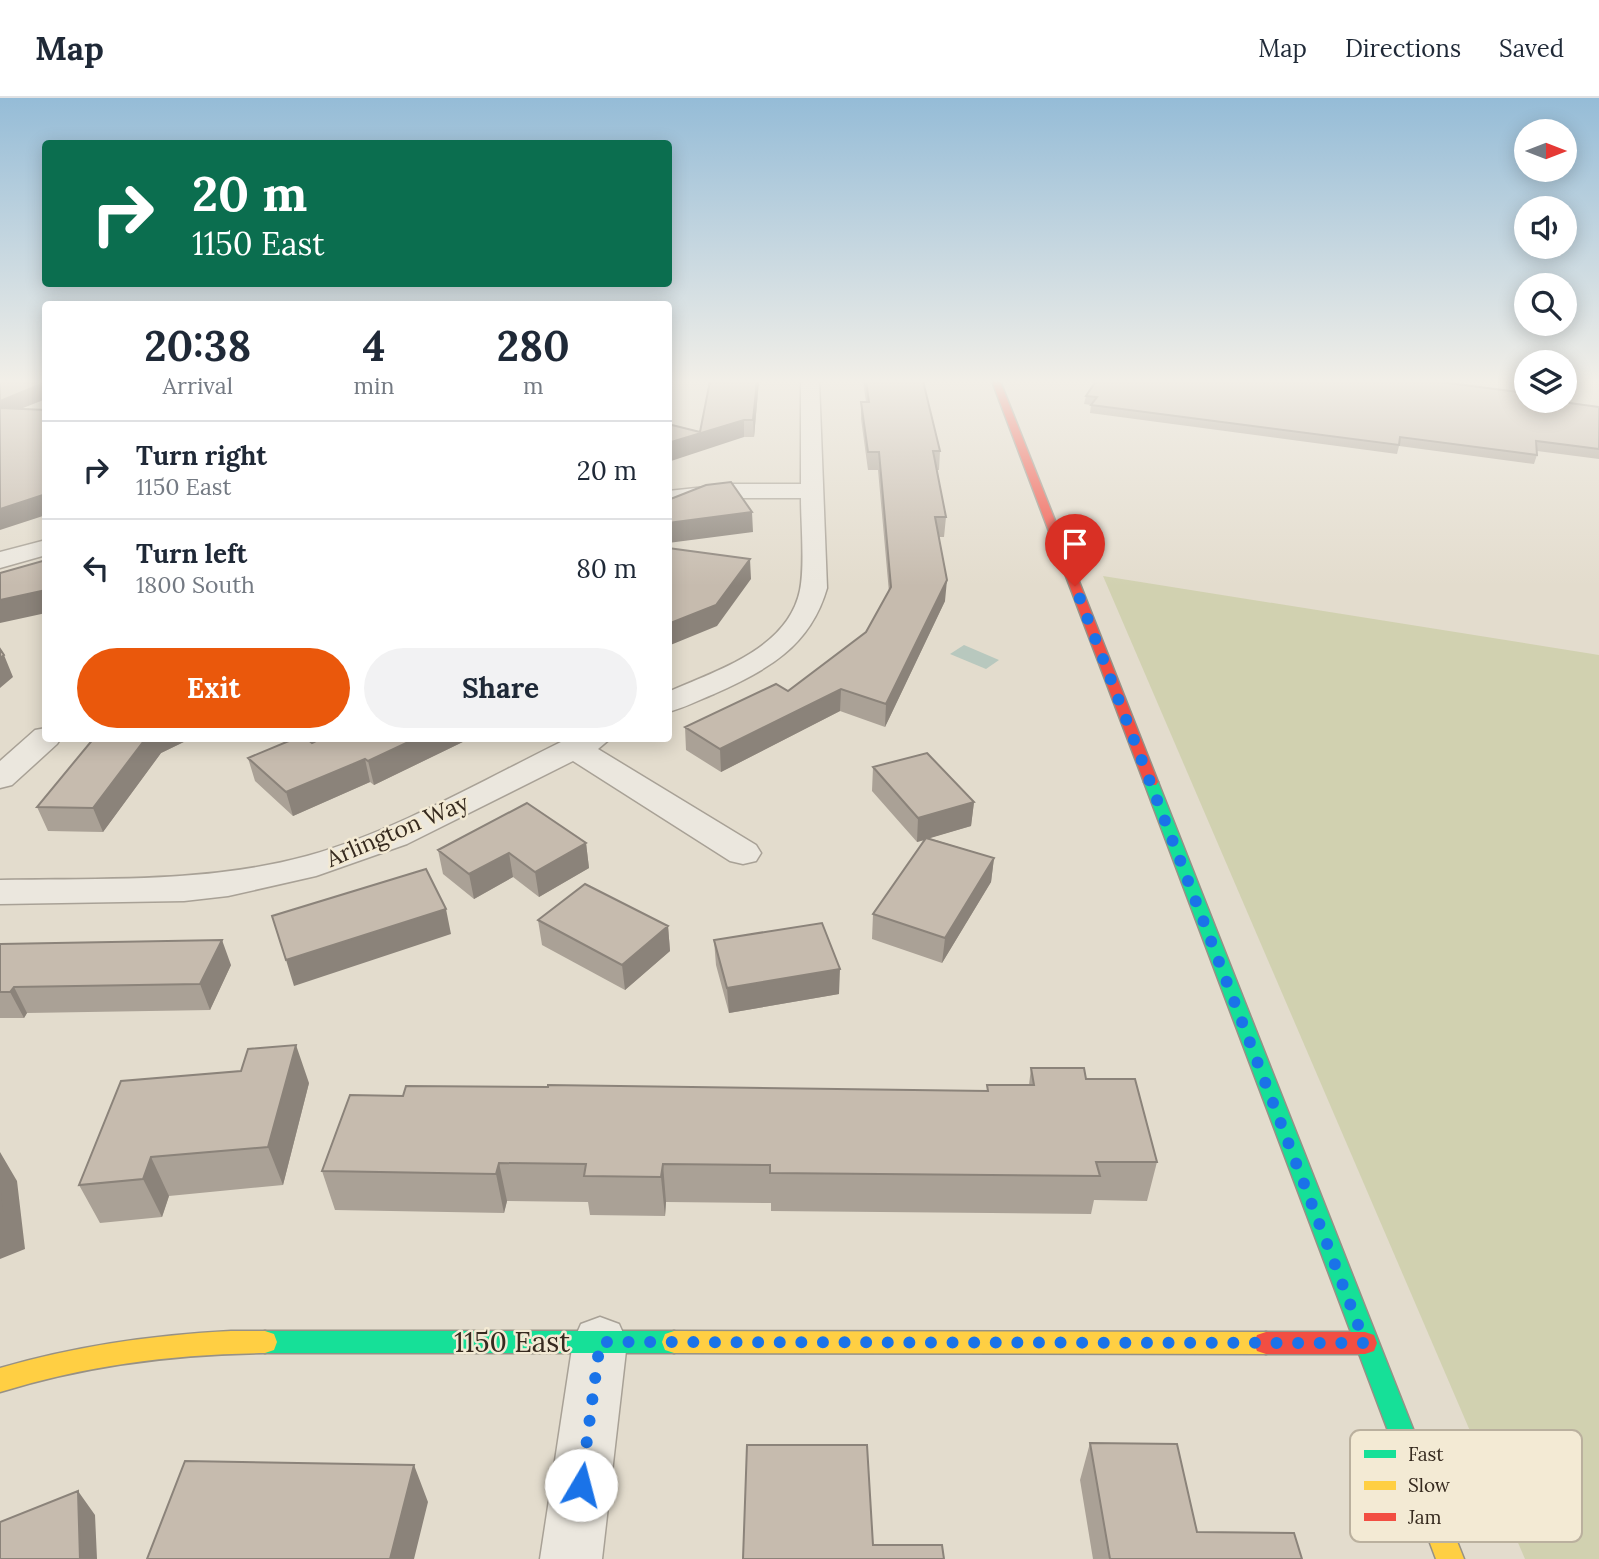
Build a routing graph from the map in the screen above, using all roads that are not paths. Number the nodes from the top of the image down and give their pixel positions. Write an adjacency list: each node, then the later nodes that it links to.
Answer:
1 (811, 449): 3 (street)
2 (1022, 449): 14 (main road)
3 (812, 491): 4 (street); 7 (street)
4 (672, 498)
5 (42, 548): 6 (street)
6 (0, 560)
7 (672, 701)
8 (42, 741): 10 (street)
9 (585, 743): 11 (street, Arlington Way); 12 (street, Arlington Way)
10 (0, 778)
11 (743, 853)
12 (0, 892)
13 (600, 1342): 14 (main road, 1150 East); 15 (main road, 1150 East); 18 (street)
14 (1365, 1343): 16 (main road)
15 (0, 1380)
16 (1399, 1430)
17 (1443, 1542): 19 (main road)
18 (571, 1559)
19 (1450, 1559)

